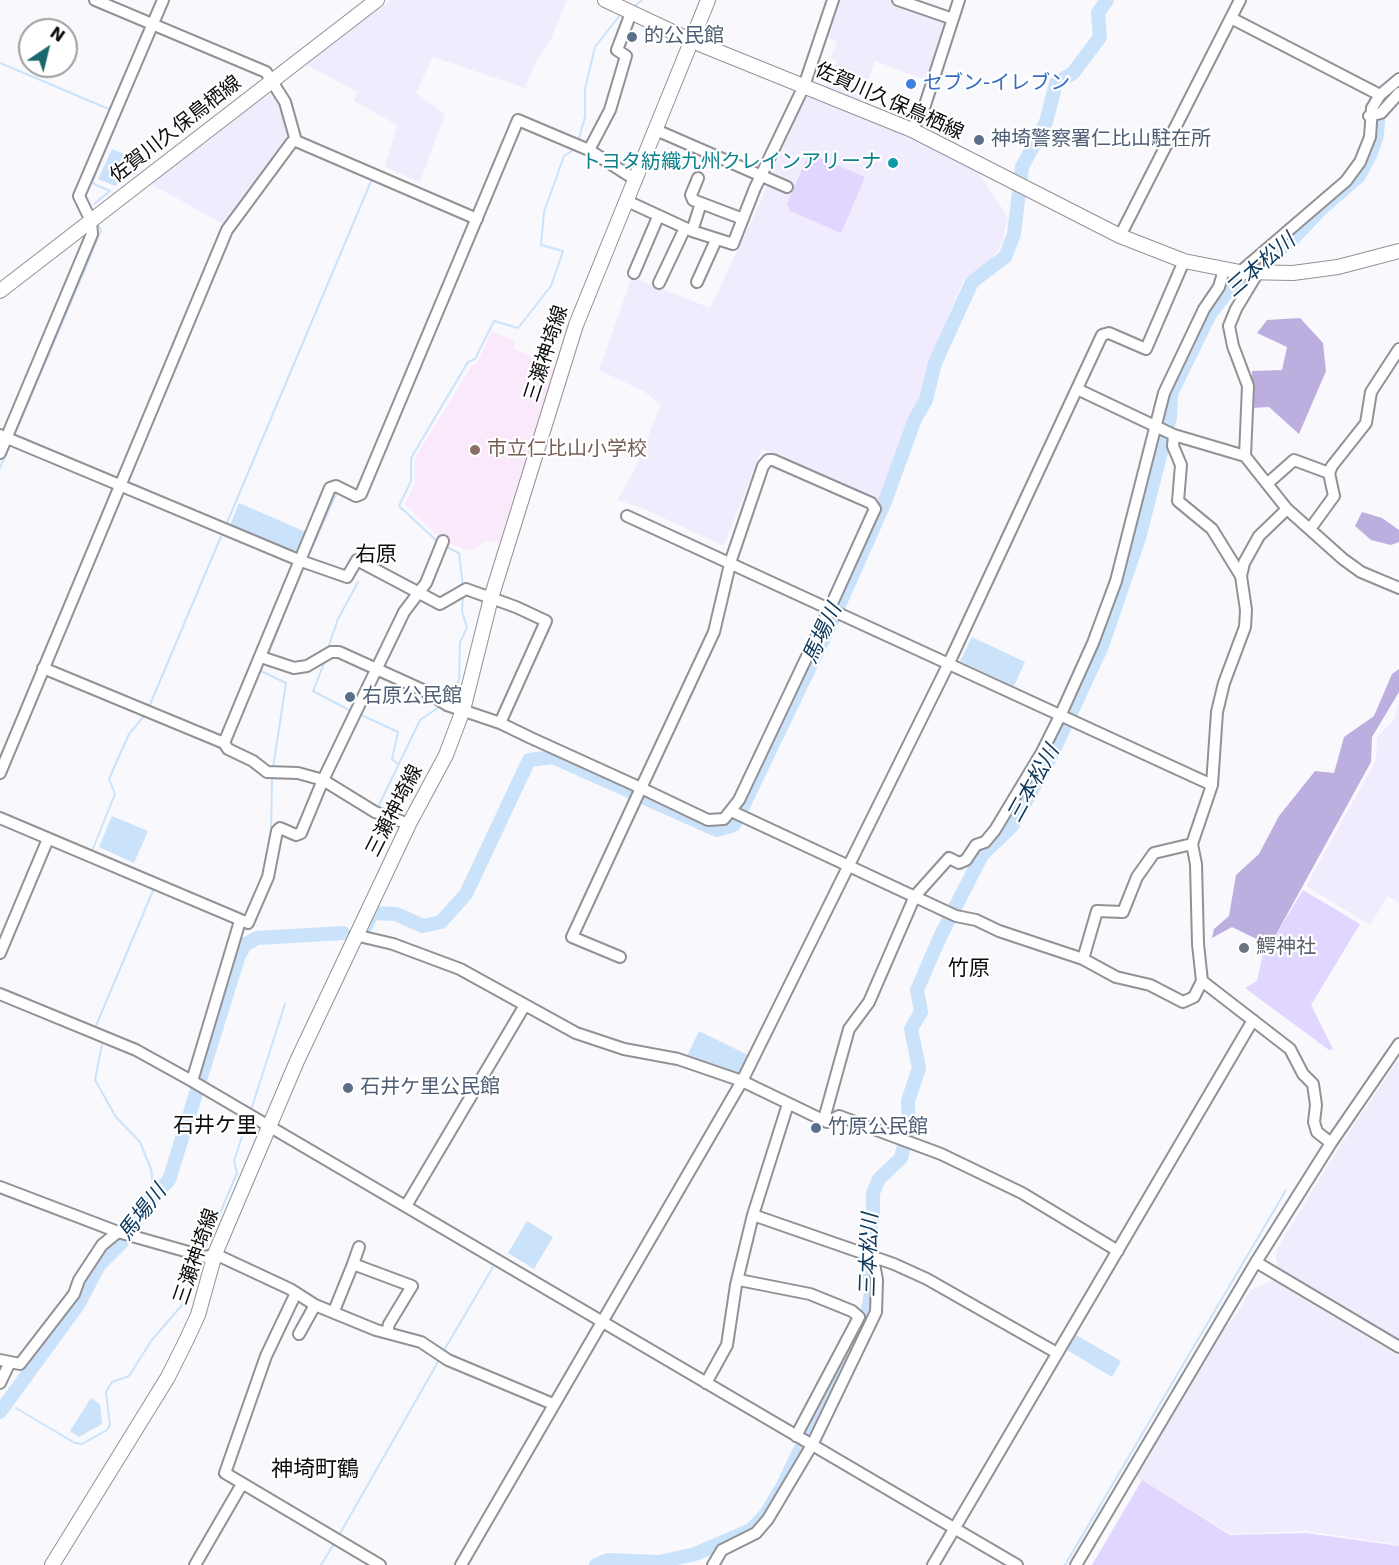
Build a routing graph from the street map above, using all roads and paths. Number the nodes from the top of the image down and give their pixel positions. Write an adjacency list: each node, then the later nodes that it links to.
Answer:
1 (95, 0): 13 (street)
2 (163, 0): 13 (street)
3 (376, 0): 15 (main road, 佐賀川久保鳥栖線)
4 (605, 0): 10 (main road, 佐賀川久保鳥栖線)
5 (708, 0): 14 (main road, 三瀬神埼線)
6 (833, 0): 17 (street)
7 (898, 0): 12 (street)
8 (959, 0): 12 (street)
9 (1239, 0): 11 (street)
10 (631, 13): 14 (main road, 佐賀川久保鳥栖線); 24 (street)
11 (1231, 18): 19 (street); 36 (street)
12 (953, 19): 22 (street)
13 (153, 25): 15 (street); 34 (street)
14 (692, 41): 17 (main road, 佐賀川久保鳥栖線); 21 (main road, 三瀬神埼線)
15 (273, 79): 23 (street); 34 (main road, 佐賀川久保鳥栖線)
16 (1399, 79): 19 (street)
17 (804, 86): 22 (main road, 佐賀川久保鳥栖線); 25 (street)
18 (1399, 93): 20 (street)
19 (1380, 94): 20 (street)
20 (1370, 116): 41 (street)
21 (656, 130): 25 (street); 27 (main road, 三瀬神埼線)
22 (912, 130): 36 (main road, 佐賀川久保鳥栖線)
23 (296, 141): 32 (street); 56 (street)
24 (581, 147): 27 (street); 32 (street)
25 (763, 175): 28 (street); 33 (street)
26 (698, 178): 30 (street)
27 (636, 180): 29 (main road, 三瀬神埼線)
28 (787, 187)
29 (627, 201): 31 (street); 66 (main road, 三瀬神埼線)
30 (701, 203): 33 (street); 35 (street)
31 (658, 217): 35 (street); 42 (street)
32 (477, 219): 61 (street)
33 (743, 219): 37 (street)
34 (91, 221): 46 (main road, 佐賀川久保鳥栖線); 51 (street)
35 (689, 229): 37 (street); 45 (street)
36 (1120, 236): 39 (main road, 佐賀川久保鳥栖線)
37 (716, 240): 44 (street)
38 (1399, 251): 43 (main road, 佐賀川久保鳥栖線)
39 (1184, 261): 40 (main road, 佐賀川久保鳥栖線); 48 (street)
40 (1224, 270): 41 (main road, 佐賀川久保鳥栖線); 49 (street)
41 (1240, 272): 43 (main road, 佐賀川久保鳥栖線)
42 (634, 273)
43 (1257, 274): 53 (street)
44 (697, 282)
45 (658, 283)
46 (0, 291)
47 (1399, 349): 54 (street)
48 (1077, 389): 49 (street); 69 (street)
49 (1157, 428): 50 (street); 73 (street)
50 (1174, 435): 53 (street); 63 (street)
51 (3, 436): 52 (street); 56 (street)
52 (0, 453)
53 (1245, 456): 55 (street)
54 (1329, 473): 55 (street); 59 (street)
55 (1268, 483): 57 (street)
56 (119, 485): 61 (street); 70 (street)
57 (1287, 509): 59 (street); 63 (street)
58 (627, 516): 62 (street)
59 (1310, 529): 64 (street)
60 (443, 541): 65 (street)
61 (301, 561): 65 (street); 68 (street)
62 (732, 566): 67 (street); 67 (street); 79 (street)
63 (1241, 576): 78 (street)
64 (1399, 588)
65 (417, 594): 66 (street); 71 (street)
66 (491, 598): 72 (main road, 三瀬神埼線); 74 (street)
67 (829, 610): 69 (street); 80 (street)
68 (261, 657): 71 (street); 75 (street)
69 (948, 665): 73 (street); 85 (street)
70 (43, 668): 75 (street); 76 (street)
71 (376, 669): 72 (street); 77 (street)
72 (463, 710): 74 (street); 82 (main road, 三瀬神埼線)
73 (1060, 716): 78 (street); 86 (street)
74 (500, 723): 79 (street)
75 (224, 743): 77 (street)
76 (0, 773)
77 (323, 780): 82 (street); 87 (street)
78 (1212, 785): 84 (street)
79 (641, 788): 80 (street); 90 (street)
80 (731, 811): 85 (street)
81 (0, 818): 83 (street)
82 (409, 824): 88 (main road, 三瀬神埼線)
83 (48, 839): 87 (street); 89 (street)
84 (1192, 844): 91 (street); 92 (street)
85 (847, 865): 86 (street); 98 (street)
86 (915, 896): 91 (street); 100 (street)
87 (240, 921): 97 (street)
88 (355, 935): 94 (street); 101 (main road, 三瀬神埼線)
89 (0, 953)
90 (620, 957)
91 (1083, 959): 92 (street)
92 (1202, 981): 95 (street)
93 (0, 994): 97 (street)
94 (525, 1005): 98 (street); 104 (street)
95 (1253, 1020): 102 (street); 108 (street)
96 (1399, 1044): 102 (street)
97 (192, 1081): 101 (street)
98 (742, 1081): 99 (street); 117 (street)
99 (788, 1104): 100 (street); 105 (street)
100 (824, 1119): 108 (street)
101 (262, 1123): 104 (street); 109 (main road, 三瀬神埼線)
102 (1331, 1143): 111 (street)
103 (0, 1187): 106 (street)
104 (406, 1206): 117 (street)
105 (753, 1215): 110 (street); 113 (street)
106 (118, 1232): 109 (street); 122 (street)
107 (359, 1247): 112 (street)
108 (1118, 1251): 121 (street)
109 (206, 1255): 114 (street); 130 (main road, 三瀬神埼線)
110 (873, 1258): 121 (street); 127 (street)
111 (1256, 1262): 120 (street); 137 (street)
112 (352, 1264): 116 (street); 118 (street)
113 (739, 1280): 124 (street); 126 (street)
114 (296, 1293): 115 (street); 128 (street)
115 (315, 1305): 116 (street); 119 (street)
116 (334, 1311): 118 (street)
117 (603, 1323): 124 (street); 125 (street)
118 (387, 1332): 125 (street)
119 (299, 1334)
120 (1399, 1347)
121 (1057, 1353): 129 (street)
122 (5, 1361): 123 (street)
123 (0, 1383)
124 (706, 1383): 126 (street)
125 (553, 1404): 133 (street)
126 (796, 1436): 127 (street)
127 (812, 1445): 129 (street); 134 (street)
128 (243, 1484): 131 (street); 132 (street)
129 (954, 1528): 135 (street); 136 (street)
130 (52, 1565)
131 (195, 1565)
132 (380, 1565)
133 (461, 1565)
134 (713, 1565)
135 (933, 1565)
136 (1017, 1565)
137 (1076, 1565)

